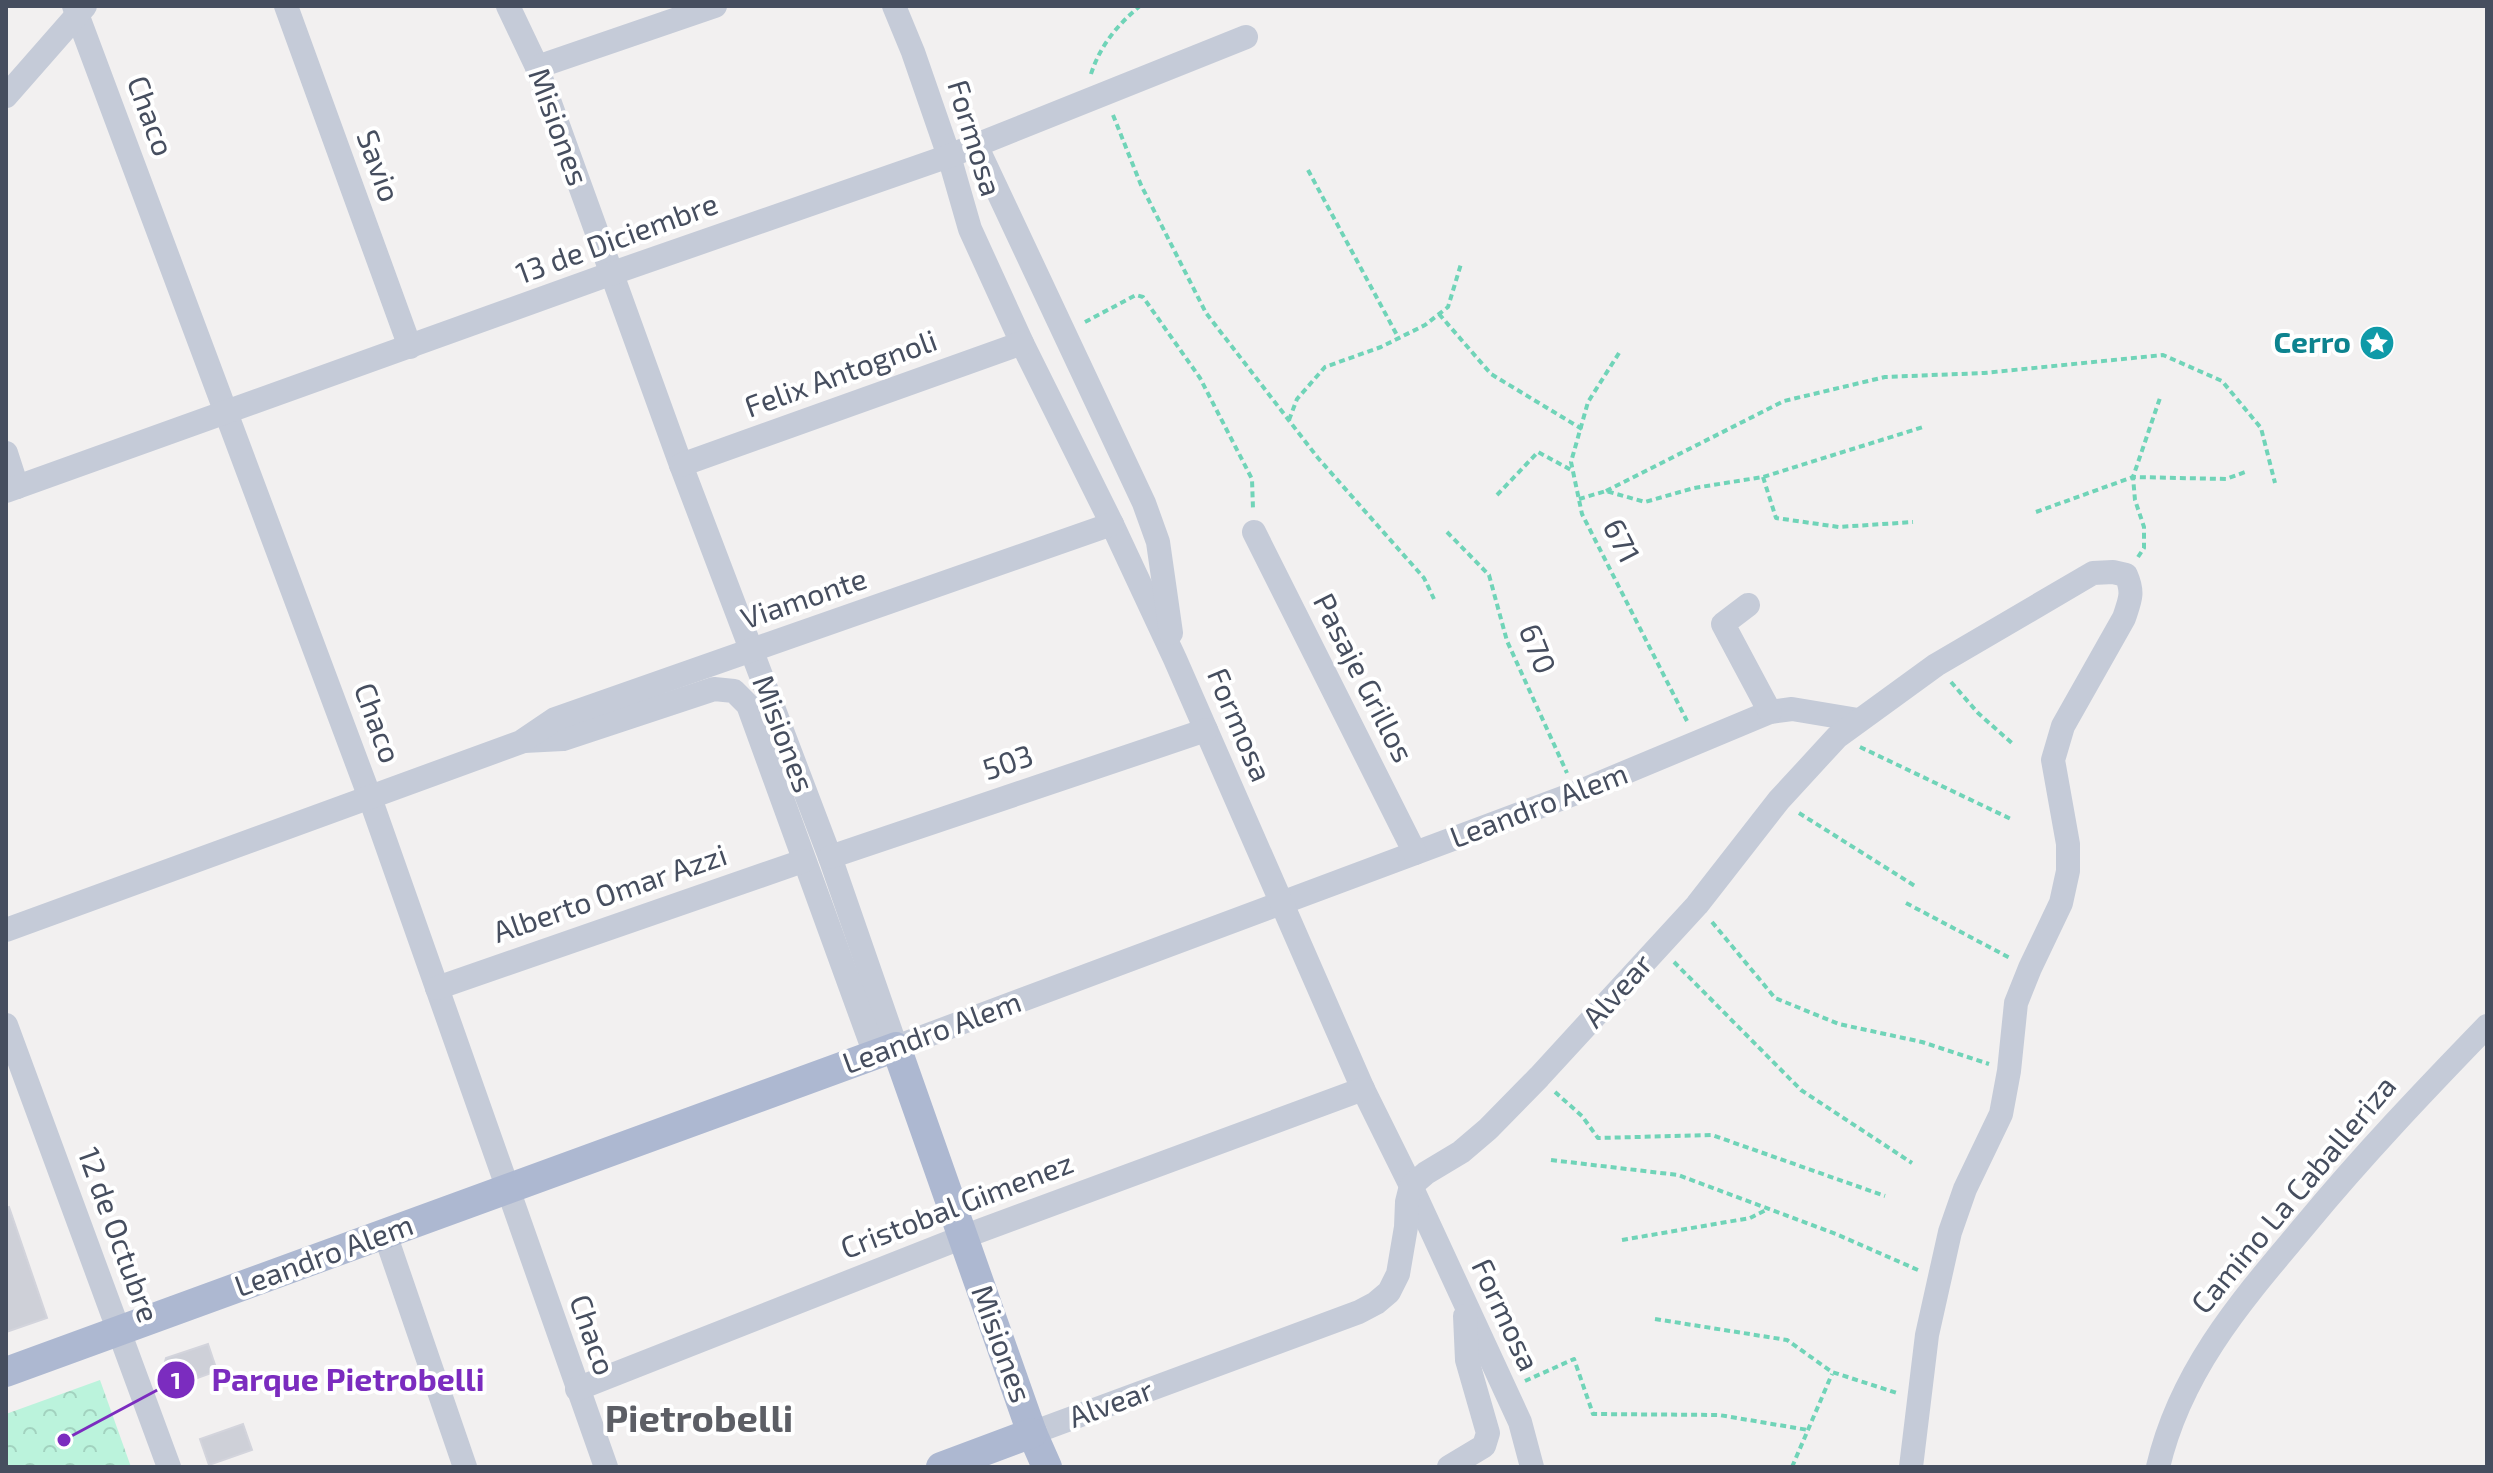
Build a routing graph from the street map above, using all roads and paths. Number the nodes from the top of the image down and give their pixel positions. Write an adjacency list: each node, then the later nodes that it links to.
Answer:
1 (286, 6): 20 (street, Savio)
2 (508, 6): 8 (street, Misiones)
3 (715, 6): 8 (street)
4 (894, 6): 12 (street, Formosa)
5 (1140, 6): 10 (path)
6 (79, 9): 9 (street); 23 (street, Chaco)
7 (1246, 37): 10 (street, 13 de Diciembre)
8 (537, 67): 15 (street, Misiones)
9 (6, 96)
10 (1094, 98): 11 (street, 13 de Diciembre); 24 (path)
11 (976, 145): 12 (street, 13 de Diciembre); 17 (street)
12 (949, 156): 15 (street, 13 de Diciembre); 19 (street, Formosa)
13 (1308, 170): 18 (path)
14 (1461, 264): 16 (path)
15 (610, 274): 20 (street, 13 de Diciembre); 28 (street, Misiones)
16 (1439, 314): 18 (path); 26 (path)
17 (1064, 332): 41 (path); 47 (street)
18 (1398, 338): 24 (path)
19 (1022, 343): 28 (street, Felix Antognoli); 40 (street, Formosa)
20 (410, 347): 23 (street, 13 de Diciembre)
21 (1619, 353): 26 (path, 671)
22 (2161, 395): 32 (path)
23 (226, 413): 34 (street, 13 de Diciembre); 58 (street, Chaco)
24 (1289, 420): 44 (path)
25 (1923, 427): 31 (path)
26 (1582, 429): 29 (path, 671)
27 (6, 453): 34 (street)
28 (681, 465): 46 (street, Misiones)
29 (1573, 471): 36 (path); 37 (path, 671)
30 (2248, 471): 32 (path)
31 (1763, 477): 35 (path); 39 (path)
32 (2133, 477): 38 (path); 43 (path)
33 (2275, 483): 35 (path)
34 (12, 489)
35 (1606, 491): 37 (path)
36 (1497, 495)
37 (1579, 499): 55 (path, 671)
38 (2036, 512)
39 (1913, 522)
40 (1112, 524): 46 (street, Viamonte); 47 (street, Formosa)
41 (1254, 532): 61 (street, Pasaje Grillos)
42 (1447, 532): 57 (path, 670)
43 (2126, 575): 48 (street, Alvear); 70 (street)
44 (1434, 599)
45 (1748, 605): 50 (street)
46 (751, 652): 54 (street, Viamonte); 62 (street, Misiones)
47 (1175, 659): 52 (street, Formosa)
48 (1936, 665): 51 (street, Alvear); 56 (path)
49 (734, 691): 54 (street, Viamonte); 63 (street, Misiones)
50 (1770, 712): 51 (street, Leandro Alem); 55 (street, Leandro Alem)
51 (1858, 720): 53 (street, Alvear)
52 (1206, 730): 62 (street, 503); 66 (street, Formosa)
53 (1837, 737): 59 (street, Alvear); 60 (path)
54 (521, 742): 58 (street, Viamonte)
55 (1699, 744): 57 (street, Leandro Alem)
56 (2014, 745)
57 (1576, 793): 61 (street, Leandro Alem)
58 (369, 795): 68 (street, Viamonte); 71 (street, Chaco)
59 (1779, 800): 64 (path); 67 (street, Alvear)
60 (2013, 820)
61 (1415, 853): 66 (street, Leandro Alem)
62 (830, 857): 74 (street, Misiones)
63 (803, 861): 71 (street, Alberto Omar Azzi); 74 (street, Misiones)
64 (1915, 886)
65 (1906, 903): 70 (path)
66 (1281, 904): 74 (street, Leandro Alem); 77 (street, Formosa)
67 (1697, 905): 69 (street, Alvear); 75 (path)
68 (6, 930)
69 (1659, 946): 76 (street, Alvear); 79 (path)
70 (2030, 968): 75 (street)
71 (437, 988): 81 (street, Chaco)
72 (6, 1025): 90 (street, 12 de Octubre)
73 (2487, 1026): 107 (street, Camino La Caballeriza)
74 (885, 1051): 81 (main road, Leandro Alem); 85 (main road, Misiones)
75 (2009, 1071): 87 (street)
76 (1539, 1077): 80 (street, Alvear); 82 (path)
77 (1363, 1089): 80 (street, Formosa); 85 (street, Cristobal Gimenez)
78 (1551, 1160): 83 (path)
79 (1912, 1163)
80 (1411, 1186): 88 (street, Formosa); 97 (street, Alvear)
81 (506, 1189): 84 (main road, Leandro Alem); 93 (street, Chaco)
82 (1885, 1196)
83 (1768, 1209): 86 (path); 87 (path)
84 (385, 1234): 90 (main road, Leandro Alem); 99 (street)
85 (963, 1237): 93 (street, Cristobal Gimenez); 97 (main road, Misiones)
86 (1622, 1240)
87 (1938, 1279): 95 (street)
88 (1465, 1306): 94 (street, Formosa); 103 (street)
89 (1655, 1319): 92 (path)
90 (120, 1331): 91 (main road, Leandro Alem); 98 (street, 12 de Octubre)
91 (6, 1372)
92 (1832, 1372): 95 (path); 96 (path)
93 (577, 1389): 100 (street, Chaco)
94 (1505, 1391): 96 (path); 104 (street, Formosa)
95 (1919, 1399): 106 (street)
96 (1808, 1430): 105 (path)
97 (1032, 1433): 101 (main road, Alvear); 102 (main road, Misiones)
98 (169, 1467)
99 (465, 1467)
100 (606, 1467)
101 (941, 1467)
102 (1047, 1467)
103 (1449, 1467)
104 (1532, 1467)
105 (1792, 1467)
106 (1911, 1467)
107 (2158, 1467)

